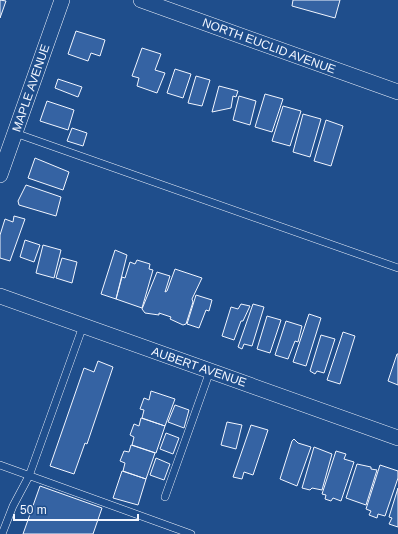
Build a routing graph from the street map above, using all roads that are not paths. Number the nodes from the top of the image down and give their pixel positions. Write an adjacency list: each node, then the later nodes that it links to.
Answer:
1 (62, 0): 4 (street, MAPLE AVENUE)
2 (141, 0): 3 (street, NORTH EUCLID AVENUE)
3 (398, 92)
4 (15, 133): 5 (street, MAPLE AVENUE); 6 (lane)
5 (0, 175)
6 (398, 268)
7 (0, 296): 8 (street, AUBERT AVENUE)
8 (83, 326): 9 (street, AUBERT AVENUE); 12 (lane)
9 (210, 371): 10 (street, AUBERT AVENUE); 13 (lane)
10 (398, 438)
11 (0, 465): 12 (lane)
12 (29, 476): 14 (lane); 15 (lane)
13 (165, 497)
14 (2, 534)
15 (191, 534)

